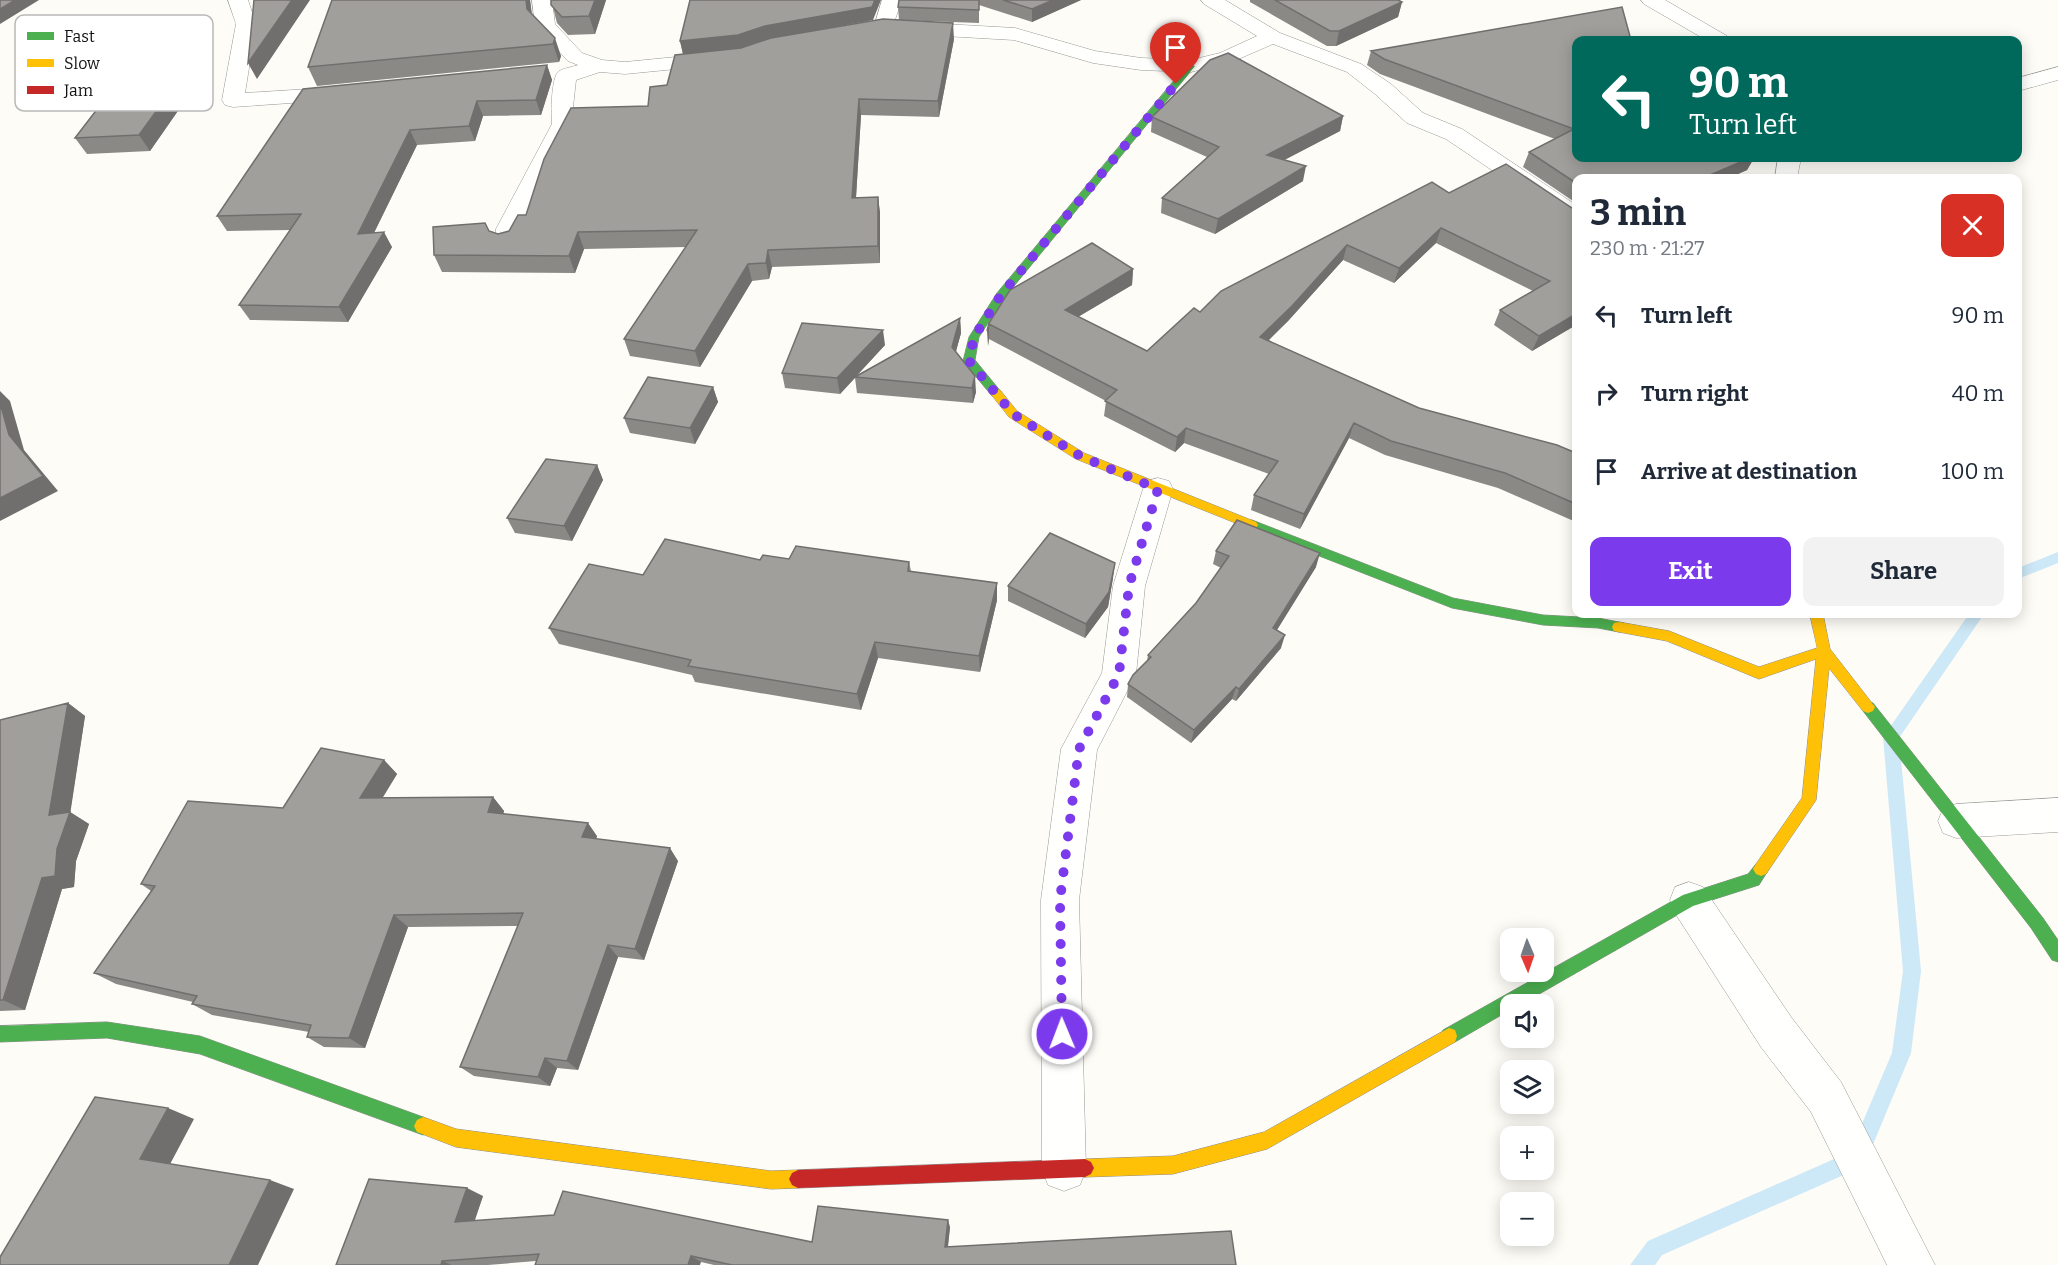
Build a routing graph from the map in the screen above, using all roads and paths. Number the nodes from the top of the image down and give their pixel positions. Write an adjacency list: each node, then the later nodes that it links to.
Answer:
1 (238, 0): 16 (street)
2 (542, 0): 11 (street)
3 (892, 0): 6 (street)
4 (1211, 0): 9 (street)
5 (1651, 0): 8 (street)
6 (884, 27): 7 (street); 12 (street)
7 (864, 31)
8 (1713, 36)
9 (1273, 37): 12 (street); 17 (street)
10 (732, 57): 11 (street)
11 (599, 66): 13 (street); 18 (street)
12 (1191, 66): 19 (street)
13 (551, 71)
14 (2058, 73): 15 (street)
15 (2022, 84)
16 (356, 92)
17 (1572, 213)
18 (506, 240)
19 (1158, 489): 21 (street); 27 (street)
20 (1817, 618): 21 (street)
21 (1824, 651): 23 (street); 24 (street)
22 (2058, 816): 23 (street)
23 (1956, 821): 25 (street)
24 (1689, 900): 27 (street); 28 (street)
25 (2058, 954)
26 (0, 1034): 27 (street)
27 (1064, 1169)
28 (1912, 1265)

